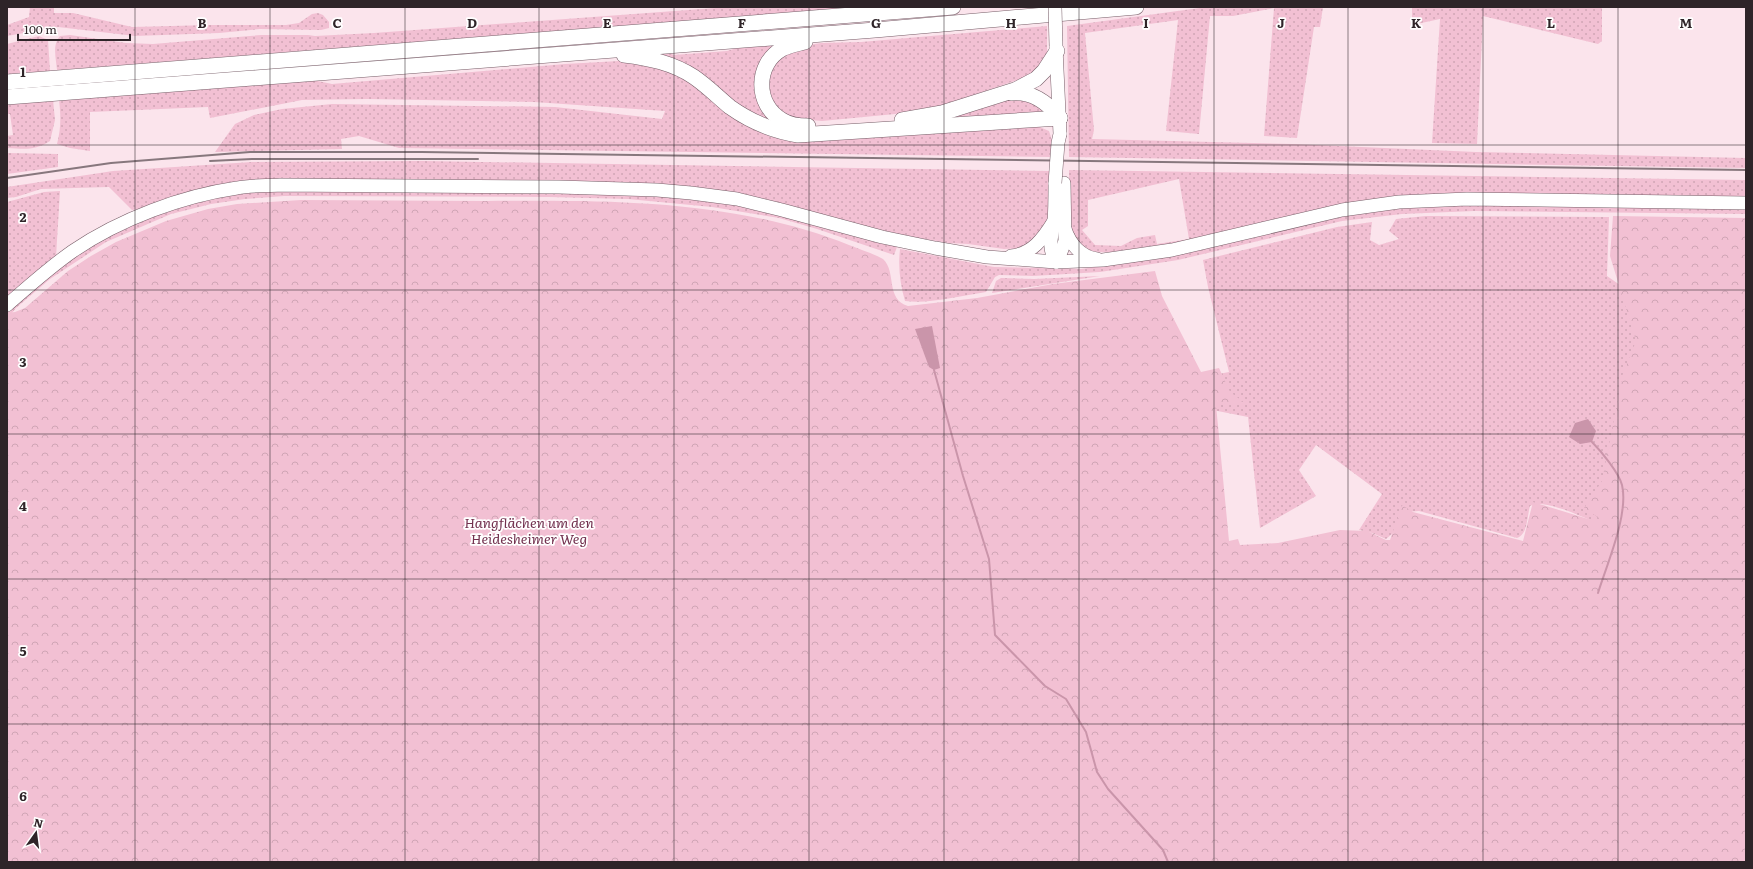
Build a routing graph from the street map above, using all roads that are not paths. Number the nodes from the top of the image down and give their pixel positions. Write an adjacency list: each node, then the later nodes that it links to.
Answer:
1 (953, 7): 7 (highway)
2 (1055, 7): 5 (main road, bridge)
3 (1136, 7): 4 (highway)
4 (875, 30): 6 (highway); 8 (highway)
5 (1056, 48): 8 (highway); 10 (main road)
6 (584, 52): 9 (highway); 10 (highway)
7 (7, 82)
8 (1004, 93): 10 (highway)
9 (7, 98)
10 (1060, 118): 12 (main road, bridge)
11 (1746, 203): 14 (main road)
12 (1059, 222): 13 (main road); 14 (main road); 15 (main road)
13 (987, 257): 15 (main road); 16 (main road)
14 (1103, 260): 15 (main road)
15 (1056, 262)
16 (7, 304)

